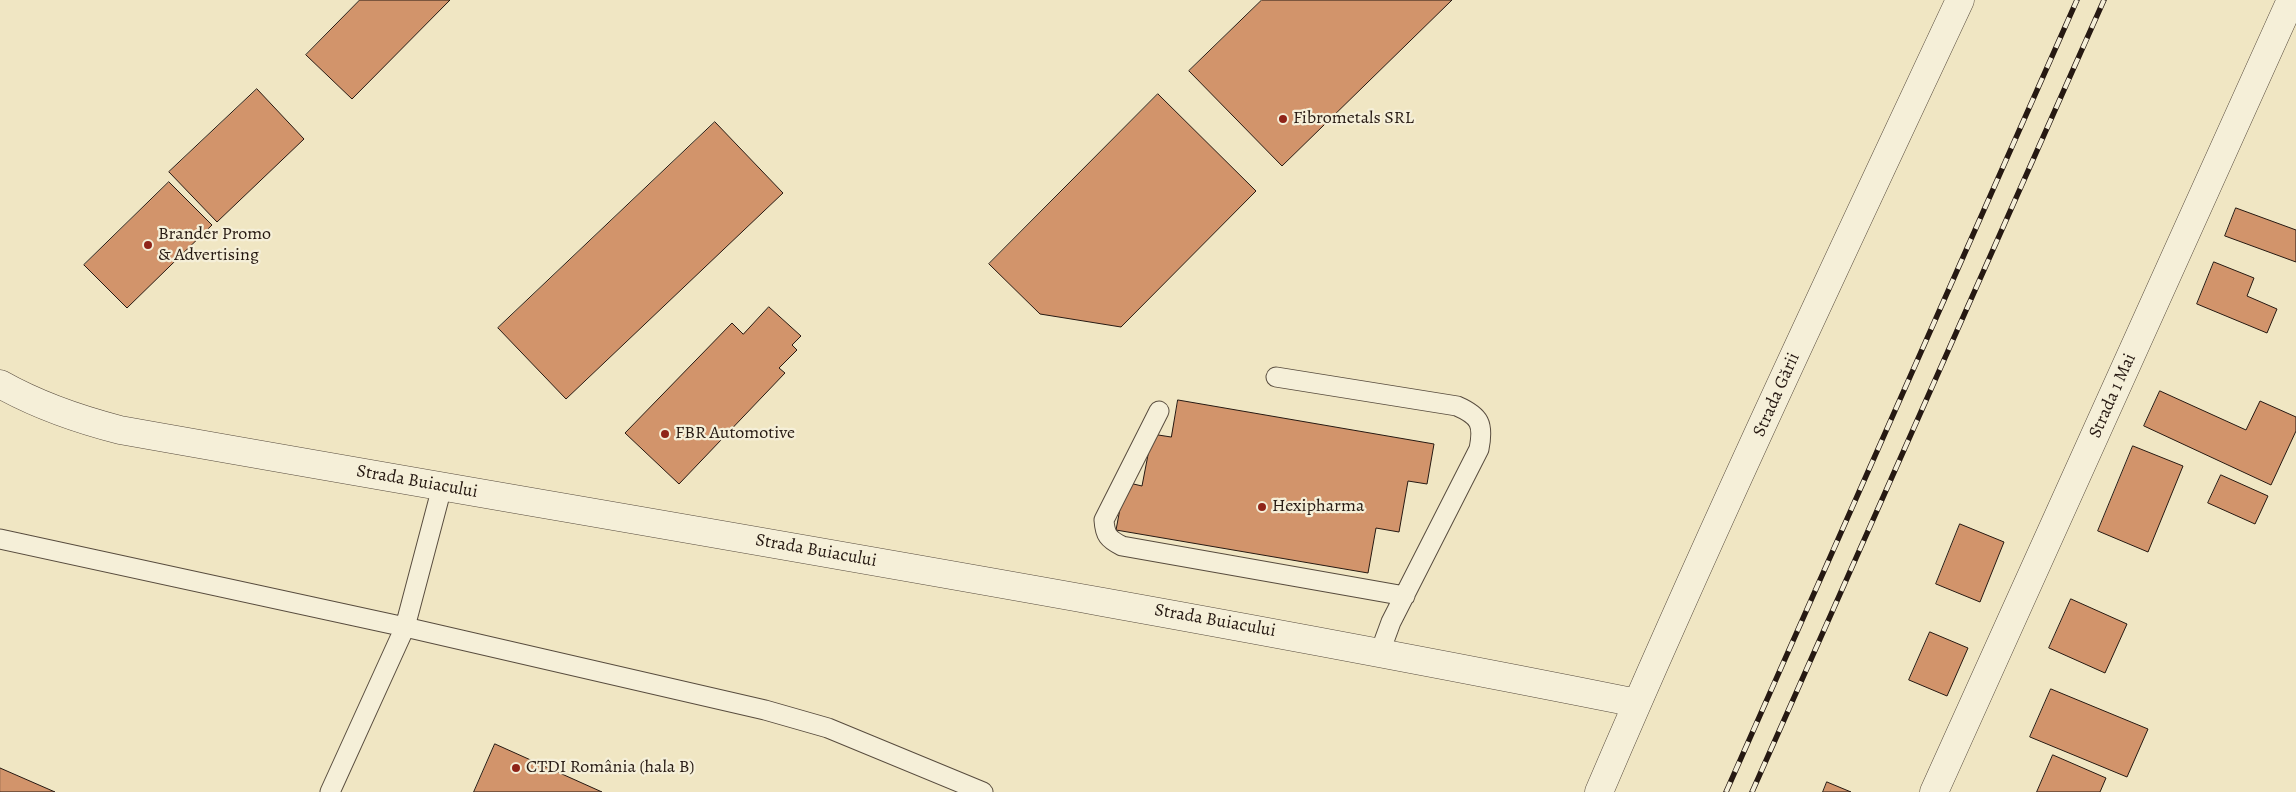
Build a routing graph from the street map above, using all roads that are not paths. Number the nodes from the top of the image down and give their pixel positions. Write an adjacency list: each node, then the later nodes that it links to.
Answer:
1 (1960, 0): 11 (street, Strada Gării)
2 (2291, 0): 15 (street, Strada 1 Mai)
3 (1276, 377): 8 (lane)
4 (0, 384): 6 (street, Strada Buiacului)
5 (1159, 411): 8 (lane)
6 (442, 487): 9 (lane); 10 (street, Strada Buiacului)
7 (0, 539): 9 (lane)
8 (1404, 596): 10 (lane)
9 (405, 627): 12 (lane); 13 (lane)
10 (1380, 652): 11 (street, Strada Buiacului)
11 (1637, 703): 14 (street, Strada Gării)
12 (330, 792)
13 (983, 792)
14 (1599, 792)
15 (1934, 792)

